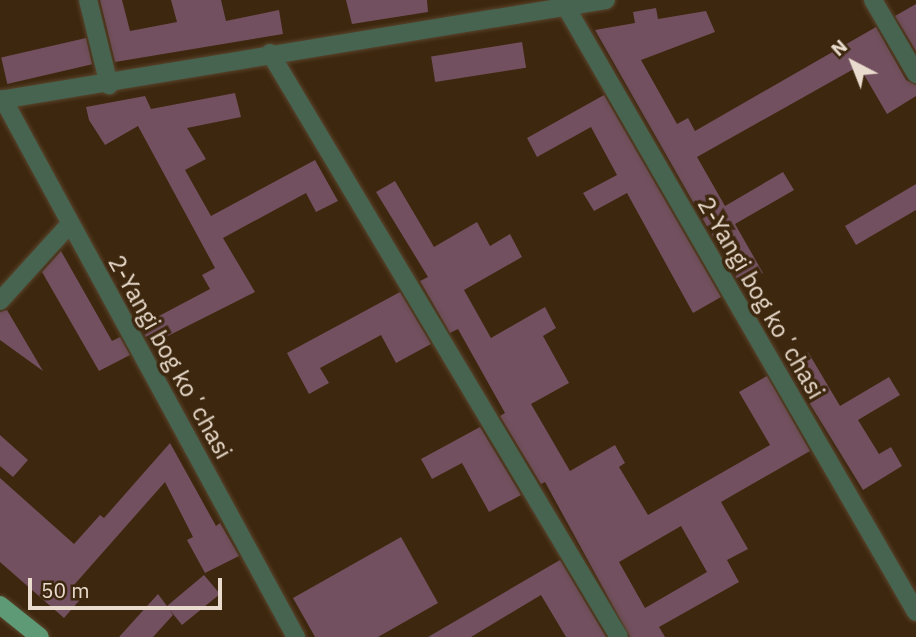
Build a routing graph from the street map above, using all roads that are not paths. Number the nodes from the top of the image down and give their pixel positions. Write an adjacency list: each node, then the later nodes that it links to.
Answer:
1 (88, 0): 7 (street)
2 (606, 0): 4 (street)
3 (873, 0): 6 (street)
4 (566, 7): 5 (street); 12 (street, 2-Yangi bog koʼchasi)
5 (270, 53): 7 (street); 15 (street)
6 (916, 75)
7 (109, 85): 8 (street)
8 (2, 100): 9 (street, 2-Yangi bog koʼchasi)
9 (69, 225): 10 (street); 14 (street, 2-Yangi bog koʼchasi)
10 (0, 302)
11 (0, 605): 13 (main road)
12 (916, 612)
13 (40, 637)
14 (296, 637)
15 (619, 637)

